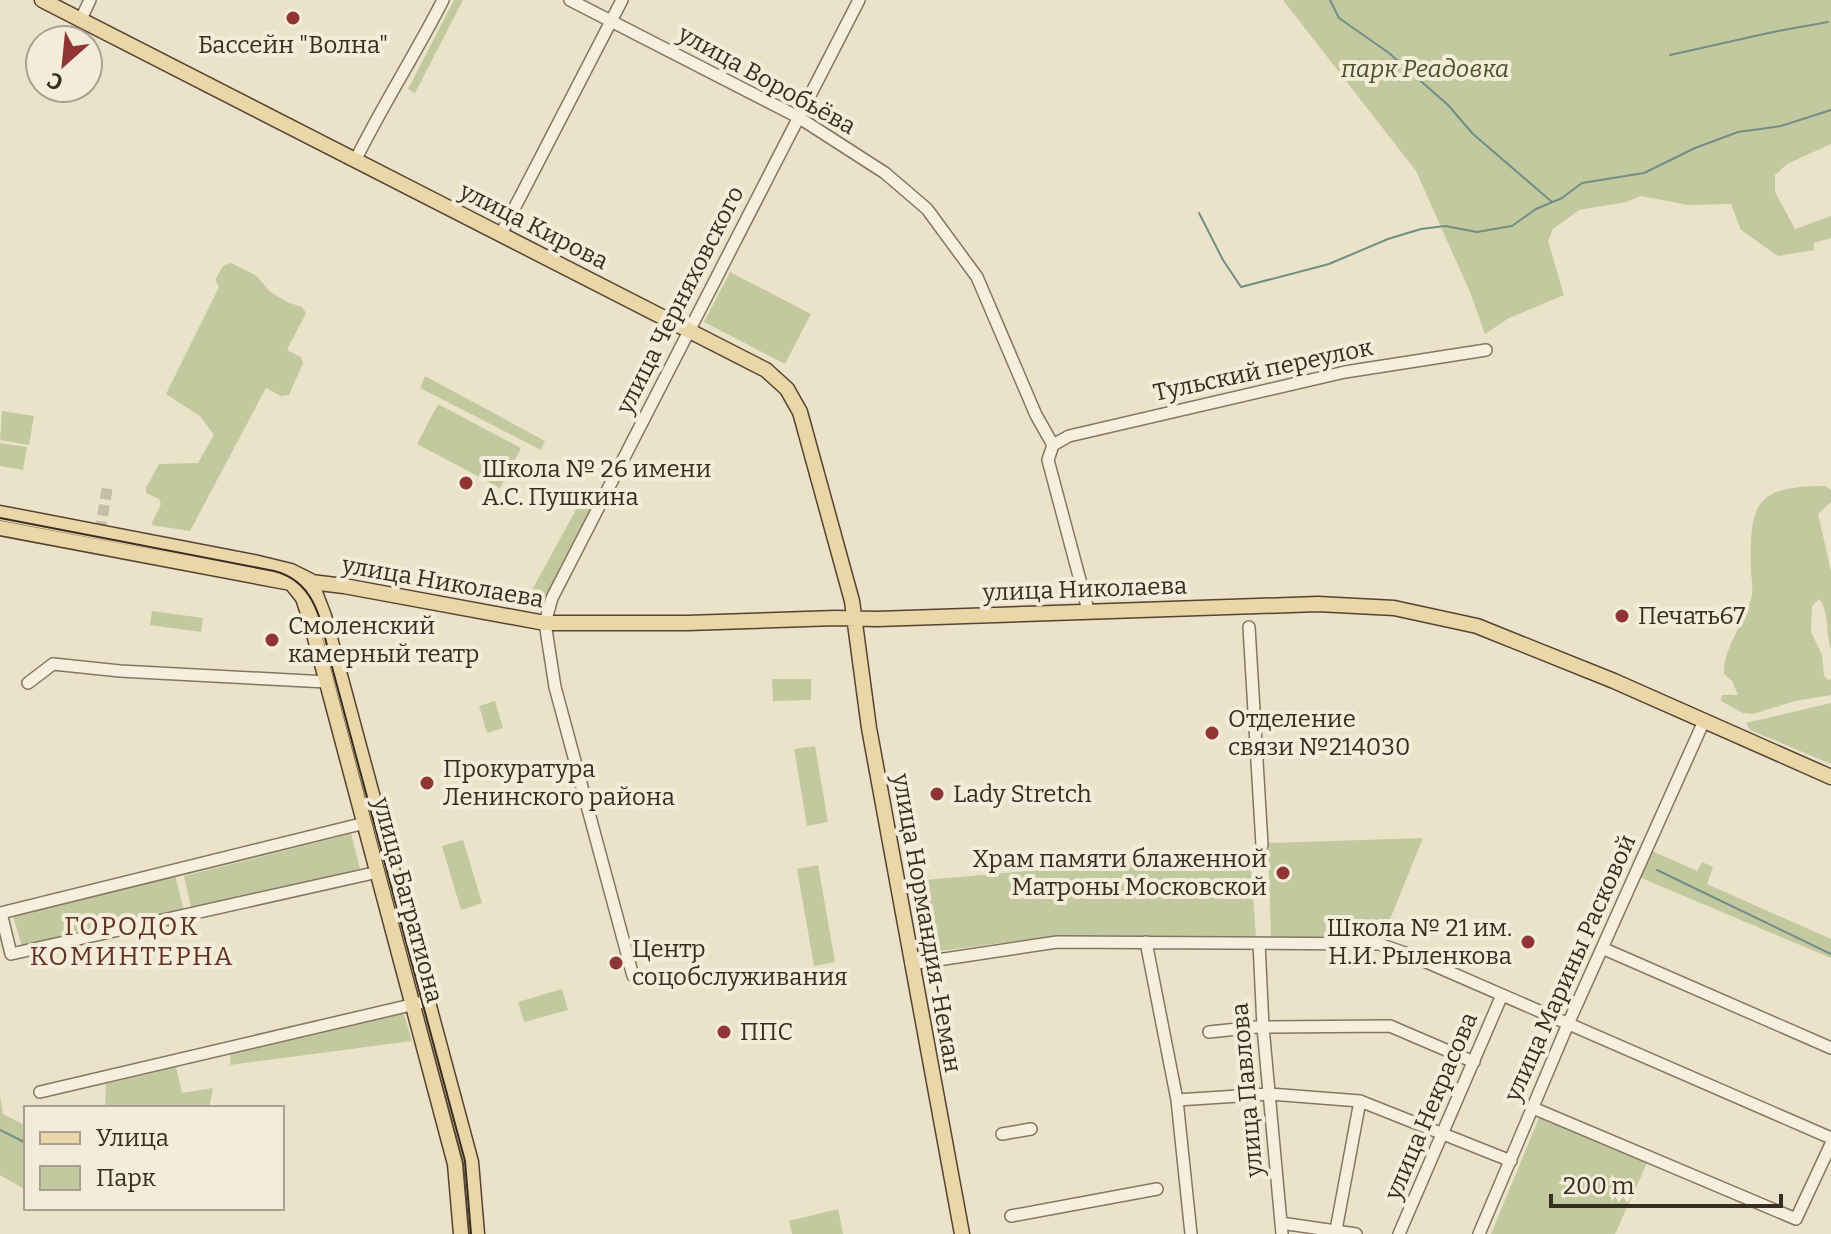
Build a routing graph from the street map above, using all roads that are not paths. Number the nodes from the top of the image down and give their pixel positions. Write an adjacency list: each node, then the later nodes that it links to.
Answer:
1 (42, 0): 7 (main road, улица Кирова)
2 (90, 0): 7 (street)
3 (443, 0): 10 (street)
4 (570, 0): 8 (street, улица Воробьёва)
5 (622, 0): 8 (street)
6 (859, 0): 9 (street, улица Черняховского)
7 (81, 19): 10 (main road, улица Кирова)
8 (611, 22): 9 (street, улица Воробьёва); 11 (street)
9 (798, 117): 12 (street, улица Черняховского); 14 (street, улица Воробьёва)
10 (355, 161): 11 (main road, улица Кирова)
11 (501, 234): 12 (main road, улица Кирова)
12 (690, 329): 23 (main road, улица Кирова); 24 (street, улица Черняховского)
13 (1486, 350): 14 (street, Тульский переулок)
14 (1053, 445): 21 (street, улица Воробьёва)
15 (0, 513): 17 (main road, улица Николаева)
16 (0, 528): 18 (main road)
17 (100, 532): 18 (street); 20 (main road, улица Николаева)
18 (83, 544): 20 (main road, улица Багратиона)
19 (344, 586): 20 (main road, улица Николаева); 22 (main road); 24 (main road, улица Николаева)
20 (310, 590): 22 (main road, улица Багратиона); 26 (main road, улица Багратиона)
21 (1088, 610): 23 (main road, улица Николаева); 28 (main road, улица Николаева)
22 (324, 616): 39 (main road, улица Багратиона)
23 (855, 618): 24 (main road, улица Николаева); 36 (main road, улица Нормандия-Неман)
24 (545, 623): 37 (street)
25 (1246, 628): 31 (street)
26 (327, 682): 27 (street); 30 (main road, улица Багратиона)
27 (28, 683)
28 (1704, 721): 29 (main road, улица Николаева); 35 (street, улица Марины Расковой)
29 (1831, 777)
30 (365, 823): 32 (main road, улица Багратиона); 32 (street)
31 (1259, 845)
32 (378, 872): 40 (main road, улица Багратиона)
33 (1146, 942): 34 (street); 36 (street); 48 (street)
34 (1259, 943): 38 (street); 42 (street, улица Павлова)
35 (1602, 948): 41 (street, улица Марины Расковой); 44 (street)
36 (911, 964): 62 (main road, улица Нормандия-Неман)
37 (633, 976)
38 (1502, 995): 41 (street); 45 (street, улица Некрасова)
39 (428, 1001): 40 (street); 61 (main road, улица Багратиона)
40 (413, 1005): 46 (street); 60 (main road, улица Багратиона)
41 (1568, 1024): 50 (street, улица Марины Расковой); 54 (street)
42 (1263, 1027): 43 (street); 45 (street); 47 (street, улица Павлова)
43 (1209, 1032)
44 (1831, 1048)
45 (1474, 1062): 53 (street, улица Некрасова)
46 (40, 1092)
47 (1269, 1094): 48 (street); 49 (street); 58 (street, улица Павлова)
48 (1177, 1100): 63 (street)
49 (1360, 1101): 53 (street); 59 (street)
50 (1533, 1108): 54 (street); 55 (street, улица Марины Расковой)
51 (1031, 1129): 52 (street)
52 (1002, 1134)
53 (1443, 1134): 55 (street); 65 (street, улица Некрасова)
54 (1831, 1141)
55 (1511, 1161): 66 (street, улица Марины Расковой)
56 (1157, 1189): 57 (street)
57 (1011, 1216)
58 (1281, 1228): 59 (street)
59 (1336, 1230): 64 (street)
60 (461, 1234)
61 (477, 1234)
62 (962, 1234)
63 (1191, 1234)
64 (1356, 1234)
65 (1399, 1234)
66 (1479, 1234)

